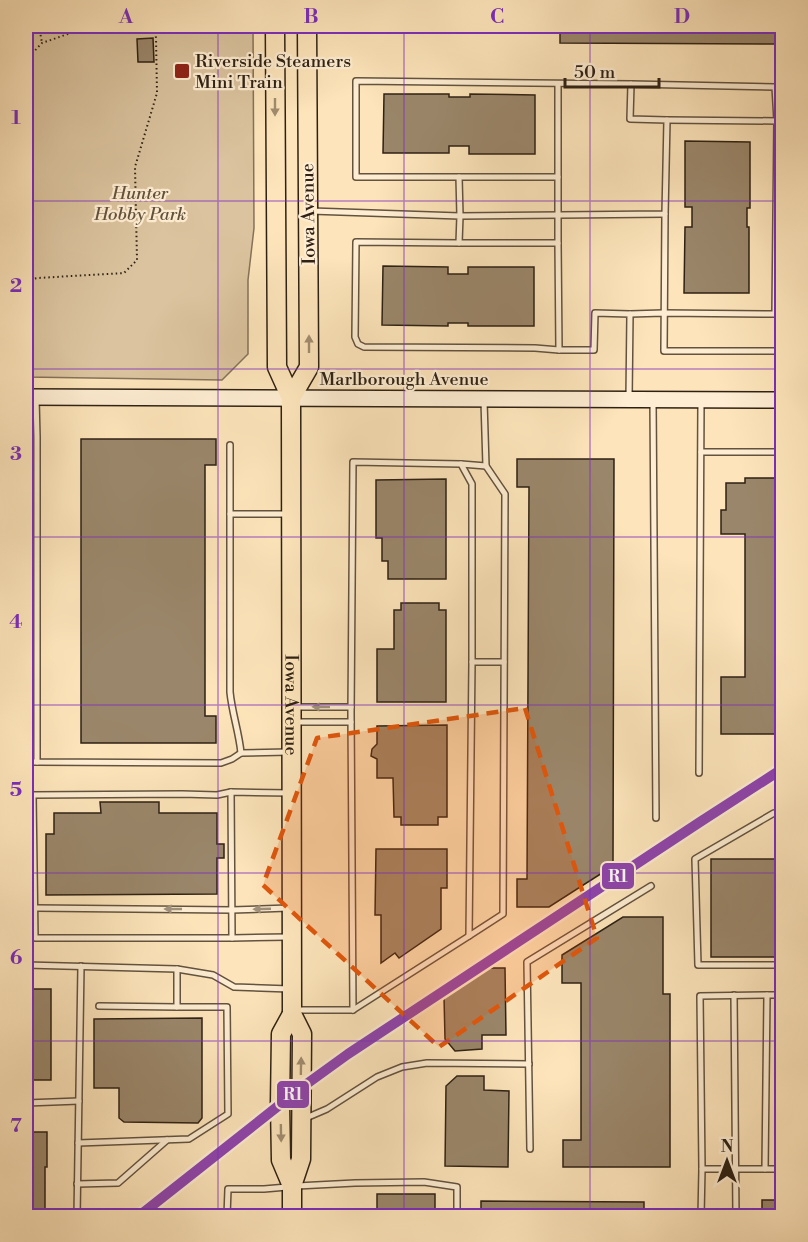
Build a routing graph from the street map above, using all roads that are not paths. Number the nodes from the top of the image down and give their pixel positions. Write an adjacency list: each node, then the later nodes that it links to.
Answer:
1 (275, 26): 20 (main road, Iowa Avenue, one-way to 20)
2 (307, 26): 9 (main road, Iowa Avenue)
3 (558, 84): 4 (lane); 7 (lane); 8 (lane)
4 (631, 84): 5 (lane); 6 (lane)
5 (667, 120): 6 (lane); 10 (lane)
6 (777, 121): 15 (lane)
7 (459, 177): 8 (lane); 12 (lane)
8 (558, 177): 11 (lane)
9 (308, 211): 12 (lane); 20 (main road, Iowa Avenue, one-way to 9)
10 (665, 214): 11 (lane); 15 (lane)
11 (558, 215): 12 (lane); 14 (lane)
12 (460, 216): 13 (lane)
13 (459, 243): 14 (lane); 17 (lane)
14 (558, 243): 17 (lane)
15 (663, 313): 16 (lane); 18 (lane)
16 (630, 314): 17 (lane); 23 (lane)
17 (559, 350)
18 (783, 351)
19 (31, 397): 20 (street, Marlborough Avenue); 41 (lane)
20 (291, 398): 21 (street, Marlborough Avenue); 32 (main road, Iowa Avenue)
21 (484, 399): 23 (street, Marlborough Avenue); 30 (lane)
22 (653, 399): 23 (street, Marlborough Avenue); 24 (street, Marlborough Avenue); 48 (lane)
23 (629, 400)
24 (701, 400): 25 (street, Marlborough Avenue); 27 (lane)
25 (783, 400)
26 (230, 445): 31 (lane)
27 (701, 452): 28 (lane); 42 (lane)
28 (783, 452)
29 (461, 464): 30 (lane); 33 (lane); 35 (lane)
30 (486, 466): 34 (lane)
31 (230, 514): 32 (lane); 39 (lane)
32 (291, 514): 36 (main road, Iowa Avenue)
33 (472, 662): 34 (lane); 53 (lane)
34 (504, 662): 53 (lane)
35 (351, 707): 36 (lane, one-way to 36); 37 (lane)
36 (292, 714): 37 (lane); 38 (main road, Iowa Avenue)
37 (351, 722): 66 (lane)
38 (292, 752): 39 (lane); 45 (main road, Iowa Avenue)
39 (242, 753): 41 (lane)
40 (26, 762): 41 (lane)
41 (36, 762)
42 (699, 773)
43 (26, 789): 46 (lane)
44 (231, 792): 45 (lane); 46 (lane); 52 (lane)
45 (292, 793): 50 (main road, Iowa Avenue)
46 (33, 795): 51 (lane)
47 (783, 813): 57 (lane)
48 (656, 818)
49 (651, 886): 68 (lane)
50 (292, 908): 52 (lane, one-way to 52); 54 (main road, Iowa Avenue)
51 (35, 909): 52 (lane, one-way to 51); 55 (lane)
52 (232, 910): 55 (lane)
53 (468, 936): 66 (lane)
54 (292, 937): 55 (lane); 60 (main road, Iowa Avenue)
55 (232, 938)
56 (26, 965): 58 (lane)
57 (783, 965)
58 (81, 966): 59 (lane); 69 (lane)
59 (177, 969): 60 (lane); 65 (lane)
60 (292, 989): 67 (main road, Iowa Avenue)
61 (734, 995): 62 (lane); 76 (lane); 77 (lane)
62 (767, 995): 63 (lane); 78 (lane)
63 (783, 995)
64 (99, 1006): 65 (lane)
65 (177, 1007): 72 (lane)
66 (353, 1010): 67 (lane)
67 (292, 1012): 71 (main road, Iowa Avenue, one-way to 67); 80 (main road, Iowa Avenue, one-way to 80)
68 (529, 1064): 71 (lane); 74 (lane)
69 (79, 1101): 70 (lane); 73 (lane)
70 (26, 1103)
71 (301, 1119): 80 (main road, Iowa Avenue)
72 (168, 1140): 73 (lane); 79 (lane)
73 (78, 1143): 79 (lane)
74 (530, 1149)
75 (783, 1168): 78 (lane)
76 (702, 1169): 77 (lane); 85 (lane)
77 (736, 1169): 78 (lane); 86 (lane)
78 (765, 1169)
79 (77, 1184): 81 (lane)
80 (292, 1186): 82 (lane); 83 (main road, Iowa Avenue); 84 (lane)
81 (76, 1216)
82 (228, 1216)
83 (292, 1216)
84 (457, 1216)
85 (701, 1216)
86 (736, 1216)

